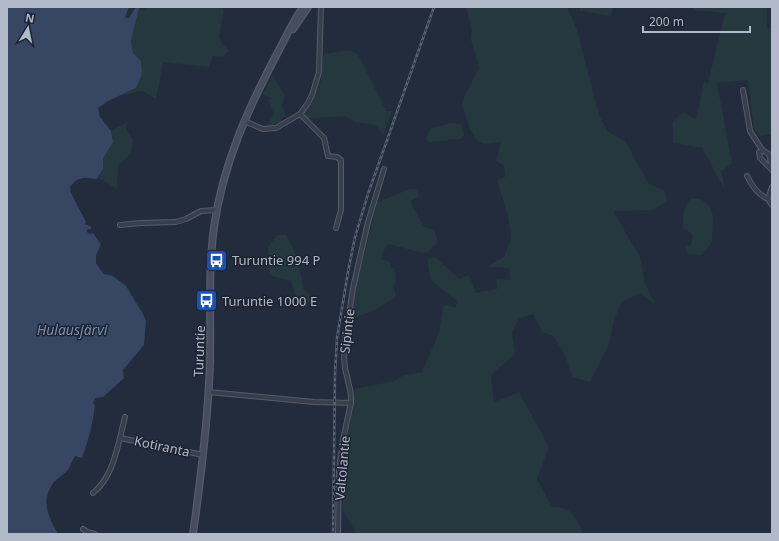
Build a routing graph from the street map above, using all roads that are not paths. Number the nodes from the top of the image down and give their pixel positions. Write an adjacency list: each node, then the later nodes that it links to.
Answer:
1 (302, 7): 4 (main road, Turuntie)
2 (308, 7): 4 (main road, Turuntie)
3 (320, 7): 6 (street)
4 (285, 39): 7 (main road, Turuntie)
5 (743, 90): 8 (street)
6 (300, 114): 7 (street); 18 (street)
7 (244, 121): 16 (main road, Turuntie)
8 (763, 151): 9 (street); 11 (street)
9 (772, 167)
10 (384, 169): 20 (street, Sipintie)
11 (772, 170)
12 (747, 176): 14 (street)
13 (772, 187): 14 (street)
14 (768, 199): 15 (street)
15 (772, 205)
16 (217, 210): 17 (street); 19 (main road, Turuntie)
17 (120, 225)
18 (336, 228)
19 (208, 392): 20 (street); 23 (main road, Turuntie)
20 (351, 403): 28 (street, Valtolantie)
21 (125, 417): 22 (street, Kotiranta)
22 (120, 438): 23 (street, Kotiranta); 24 (street, Kotiranta)
23 (203, 455): 27 (main road, Turuntie)
24 (93, 493)
25 (82, 529): 26 (street)
26 (95, 534)
27 (193, 534)
28 (338, 534)

